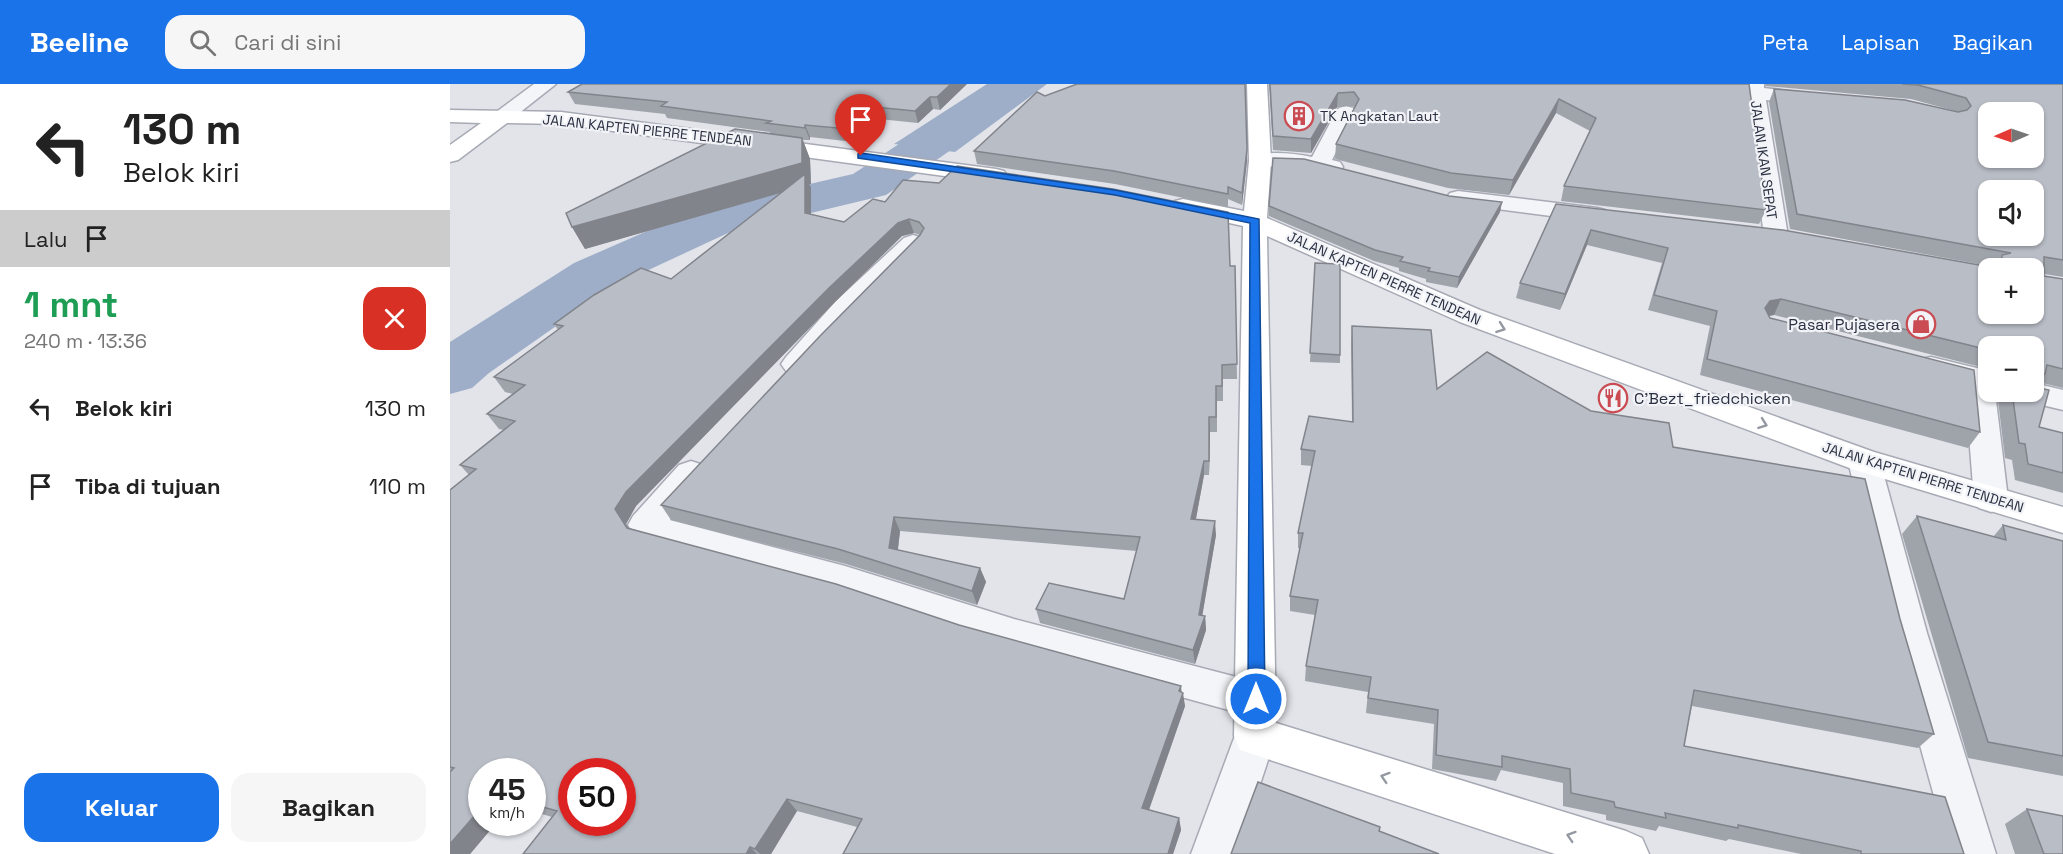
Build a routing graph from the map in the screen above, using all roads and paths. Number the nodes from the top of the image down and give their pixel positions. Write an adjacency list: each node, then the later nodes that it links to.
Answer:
1 (546, 84): 7 (street)
2 (1257, 84): 9 (main road)
3 (1754, 88): 4 (street); 17 (street, JALAN IKAN SEPAT)
4 (1831, 101)
5 (1346, 112): 10 (street)
6 (450, 116): 7 (main road, JALAN KAPTEN PIERRE TENDEAN)
7 (501, 117): 8 (main road); 12 (main road, JALAN KAPTEN PIERRE TENDEAN)
8 (450, 156)
9 (1260, 162): 10 (street); 16 (main road)
10 (1319, 164): 11 (street)
11 (1351, 172)
12 (1023, 179)
13 (1437, 194): 15 (street)
14 (1165, 202): 16 (main road, JALAN KAPTEN PIERRE TENDEAN)
15 (1625, 219)
16 (1255, 221): 26 (main road, JALAN KAPTEN PIERRE TENDEAN, one-way to 26); 29 (main road)
17 (1775, 237)
18 (913, 243): 21 (street)
19 (1910, 361): 20 (street)
20 (1978, 378)
21 (774, 387)
22 (2044, 396): 23 (street)
23 (2063, 400)
24 (1985, 402): 27 (street)
25 (711, 452): 29 (street)
26 (1864, 461): 27 (main road, JALAN KAPTEN PIERRE TENDEAN); 32 (street)
27 (1991, 499): 28 (main road, JALAN KAPTEN PIERRE TENDEAN)
28 (2063, 520)
29 (1256, 718): 30 (street); 31 (main road, one-way to 29)
30 (1214, 854)
31 (1626, 854)
32 (1973, 854)

